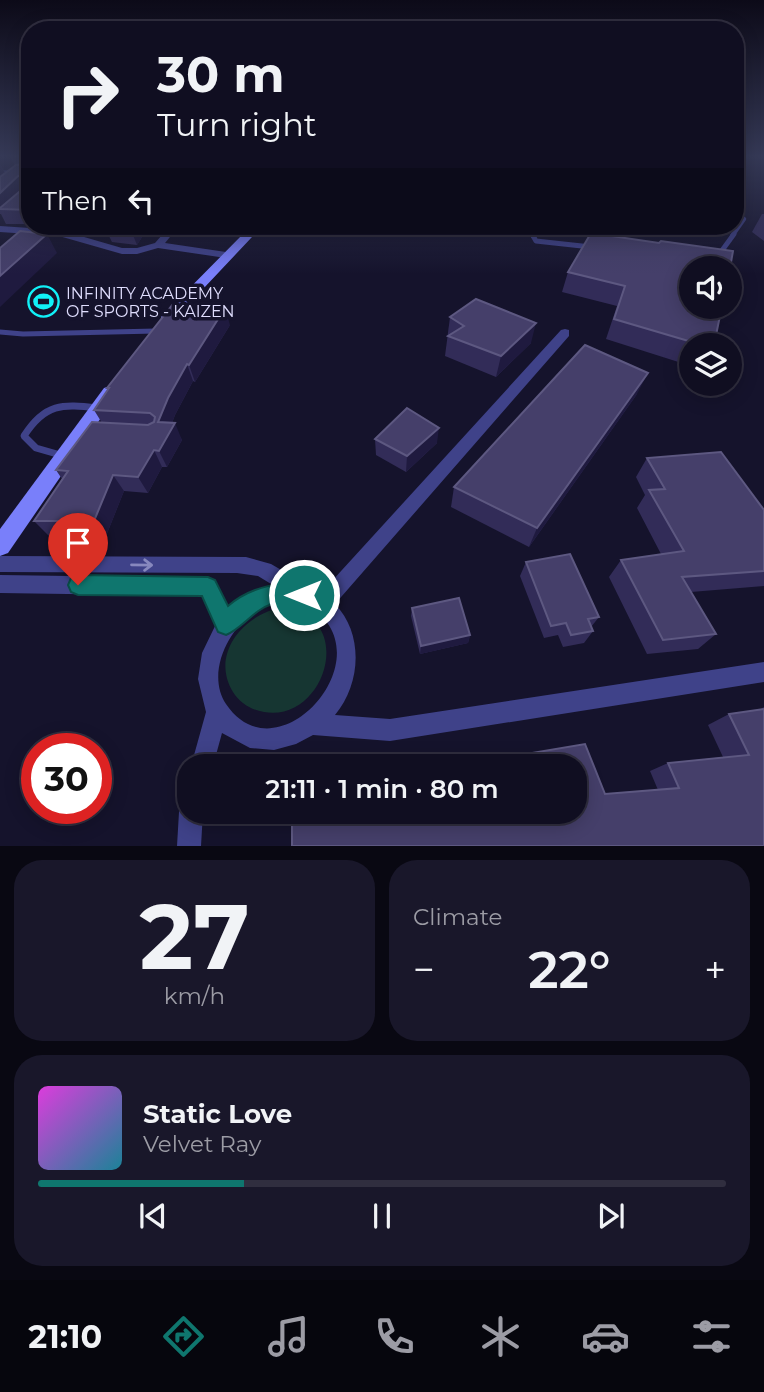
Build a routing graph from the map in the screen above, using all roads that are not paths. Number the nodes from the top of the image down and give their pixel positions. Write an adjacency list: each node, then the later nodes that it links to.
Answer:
1 (21, 228): 2 (street)
2 (0, 229)
3 (80, 235): 8 (street)
4 (167, 235): 8 (street)
5 (240, 235): 10 (main road)
6 (533, 235): 9 (lane)
7 (733, 235): 11 (lane)
8 (158, 245): 10 (street)
9 (605, 248)
10 (226, 255): 13 (main road)
11 (718, 256)
12 (0, 331): 13 (lane)
13 (156, 331): 15 (main road)
14 (565, 333): 22 (street)
15 (140, 353)
16 (123, 375): 17 (main road)
17 (98, 408): 18 (main road); 18 (lane)
18 (65, 459): 19 (main road)
19 (0, 546)
20 (0, 564): 22 (street, one-way to 22)
21 (0, 584): 23 (street)
22 (313, 599): 23 (street); 26 (street)
23 (226, 625): 25 (street)
24 (764, 672): 26 (street)
25 (217, 710): 26 (street); 27 (street)
26 (313, 723)
27 (205, 754)
28 (190, 824): 29 (street)
29 (189, 846)

